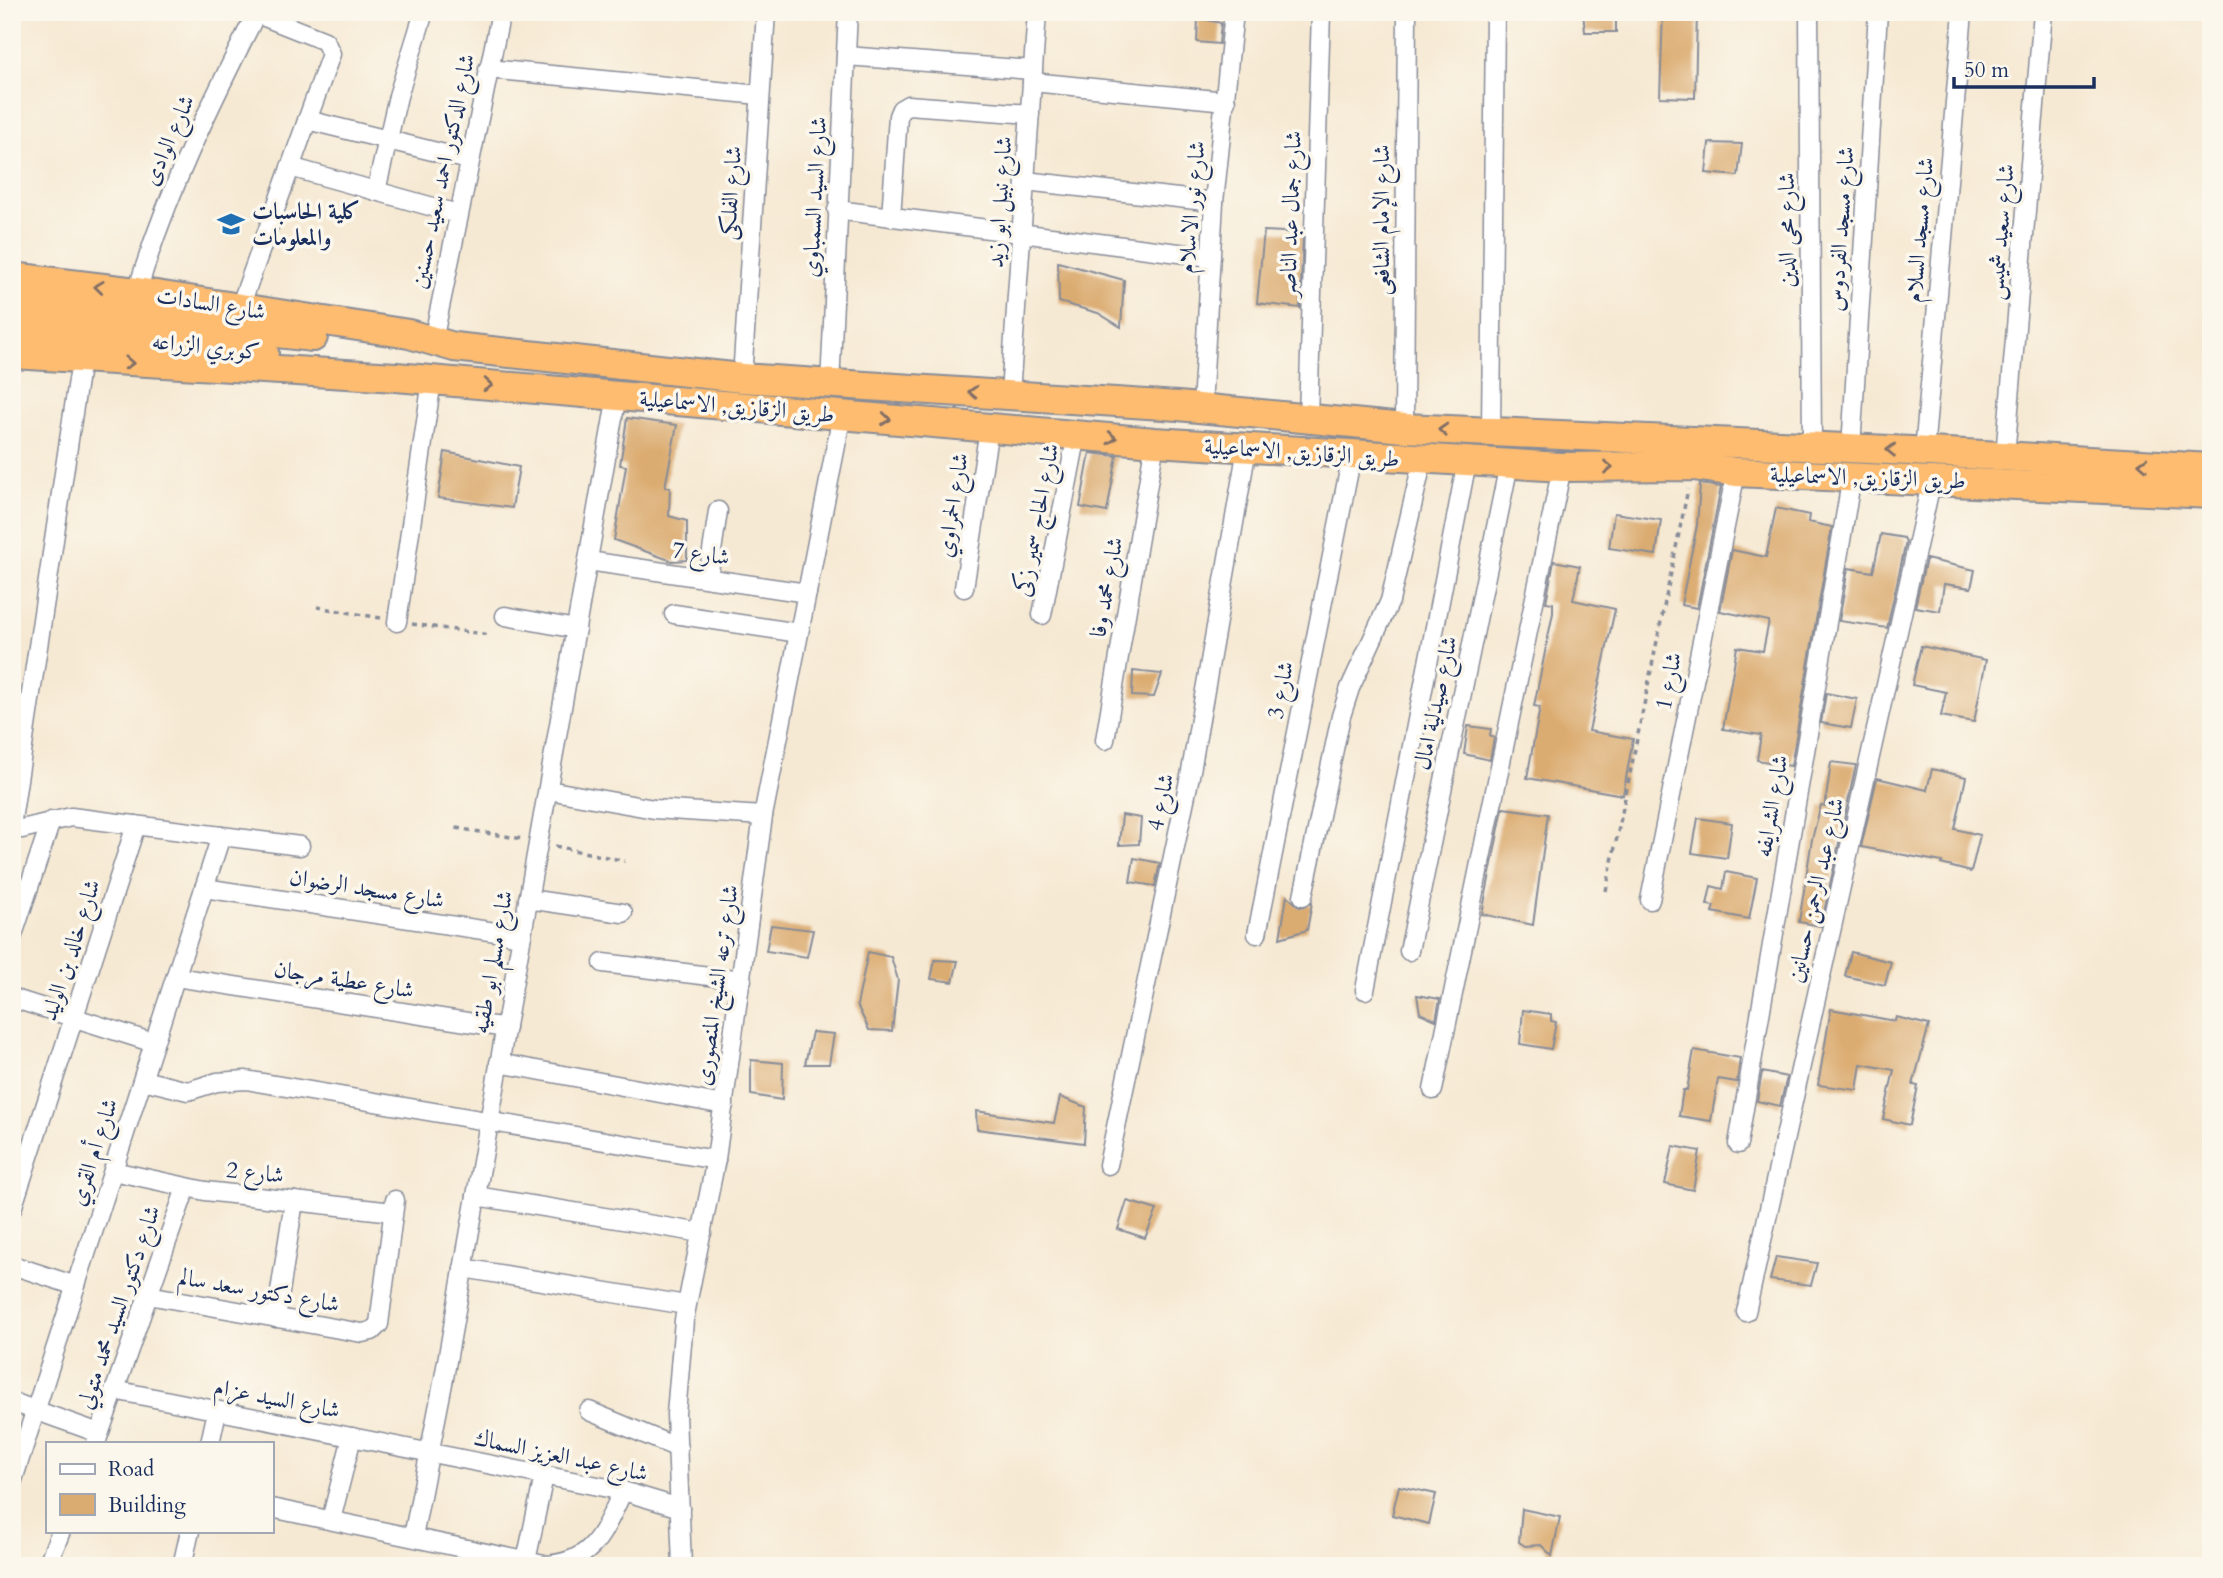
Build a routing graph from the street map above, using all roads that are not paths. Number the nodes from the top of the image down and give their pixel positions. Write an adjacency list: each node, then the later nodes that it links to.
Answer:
1 (424, 12): 23 (street)
2 (501, 12): 17 (street, شارع الدكتور احمد سعيد حسنين)
3 (766, 12): 19 (street, شارع الفلكى)
4 (848, 12): 16 (street, شارع السيد السمباوي)
5 (1036, 12): 18 (street, شارع نبيل ابو زيد)
6 (1234, 12): 20 (street, شارع نور الاسلام)
7 (1321, 12): 50 (street, شارع جمال عبد الناصر)
8 (1407, 12): 51 (street, شارع الإمام الشافعى)
9 (1494, 12): 53 (street)
10 (1809, 12): 57 (street, شارع محى الدين)
11 (1878, 12): 59 (street, شارع مسجد الفردوس)
12 (1963, 12): 61 (street, شارع مسجد السلام)
13 (2043, 12): 63 (street, شارع سعيد شميس)
14 (254, 13): 15 (street); 35 (street, شارع الوادى)
15 (295, 20): 22 (street)
16 (846, 56): 18 (street); 29 (street, شارع السيد السمباوي)
17 (488, 69): 19 (street); 24 (street, شارع الدكتور احمد سعيد حسنين)
18 (1032, 76): 20 (street); 21 (street, شارع نبيل ابو زيد)
19 (760, 95): 43 (street, شارع الفلكى)
20 (1226, 101): 28 (street, شارع نور الاسلام)
21 (1030, 114): 26 (street, شارع نبيل ابو زيد); 31 (street)
22 (307, 120): 23 (street); 25 (street)
23 (388, 139): 24 (street); 27 (street)
24 (469, 160): 30 (street, شارع الدكتور احمد سعيد حسنين)
25 (290, 167): 27 (street); 37 (street)
26 (1025, 181): 28 (street); 32 (street, شارع نبيل ابو زيد)
27 (376, 191): 30 (street)
28 (1214, 202): 33 (street, شارع نور الاسلام)
29 (837, 210): 31 (street); 45 (street, شارع السيد السمباوي)
30 (458, 214): 39 (street, شارع الدكتور احمد سعيد حسنين)
31 (891, 217): 32 (street)
32 (1021, 233): 33 (street); 46 (street, شارع نبيل ابو زيد)
33 (1210, 257): 48 (street, شارع نور الاسلام)
34 (12, 276): 35 (highway, شارع السادات, one-way to 34)
35 (137, 292): 37 (highway, شارع السادات)
36 (12, 304): 39 (highway, كوبري الزراعه)
37 (240, 307): 39 (highway, شارع السادات)
38 (12, 326): 42 (highway, كوبري الزراعه)
39 (421, 337): 43 (highway, طريق الزقازيق, الاسماعيلية)
40 (12, 354): 41 (highway)
41 (81, 360): 42 (highway, one-way to 42); 85 (street)
42 (396, 377): 44 (highway, طريق الزقازيق, الاسماعيلية)
43 (743, 378): 45 (highway, طريق الزقازيق, الاسماعيلية)
44 (432, 380): 47 (highway, طريق الزقازيق, الاسماعيلية, one-way to 47); 81 (street)
45 (830, 385): 46 (highway, طريق الزقازيق, الاسماعيلية, one-way to 45)
46 (1010, 394): 48 (highway, طريق الزقازيق, الاسماعيلية)
47 (617, 395): 49 (highway, طريق الزقازيق, الاسماعيلية); 74 (street, شارع مسلم ابو طقيه)
48 (1208, 408): 50 (highway, طريق الزقازيق, الاسماعيلية); 56 (highway)
49 (842, 415): 52 (highway, طريق الزقازيق, الاسماعيلية, one-way to 52); 77 (street, شارع ترعه الشيخ المنصورى)
50 (1296, 416): 51 (highway, طريق الزقازيق, الاسماعيلية); 60 (highway)
51 (1404, 428): 53 (highway, طريق الزقازيق, الاسماعيلية, one-way to 51)
52 (989, 429): 54 (highway, طريق الزقازيق, الاسماعيلية); 76 (street, شارع الحمراوي)
53 (1491, 432): 57 (highway, طريق الزقازيق, الاسماعيلية)
54 (1077, 434): 55 (highway, طريق الزقازيق, الاسماعيلية, one-way to 55); 79 (street, شارع الحاج سمير زكى)
55 (1155, 442): 56 (highway, طريق الزقازيق, الاسماعيلية); 84 (street, شارع محمد وفا)
56 (1210, 445): 58 (highway, طريق الزقازيق, الاسماعيلية)
57 (1812, 447): 59 (highway, طريق الزقازيق, الاسماعيلية)
58 (1247, 448): 60 (highway, طريق الزقازيق, الاسماعيلية); 118 (street, شارع 4)
59 (1851, 448): 61 (highway, طريق الزقازيق, الاسماعيلية, one-way to 59)
60 (1278, 450): 62 (highway, طريق الزقازيق, الاسماعيلية)
61 (1924, 452): 63 (highway, طريق الزقازيق, الاسماعيلية)
62 (1352, 456): 64 (highway, طريق الزقازيق, الاسماعيلية); 99 (street, شارع 3)
63 (2005, 456): 68 (highway, طريق الزقازيق, الاسماعيلية, one-way to 63)
64 (1423, 459): 65 (highway, طريق الزقازيق, الاسماعيلية); 95 (street)
65 (1467, 461): 66 (highway, طريق الزقازيق, الاسماعيلية); 106 (street)
66 (1510, 464): 67 (highway, طريق الزقازيق, الاسماعيلية); 102 (street, شارع صيدلية امال)
67 (1562, 467): 69 (highway, طريق الزقازيق, الاسماعيلية, one-way to 69); 113 (street)
68 (2211, 468)
69 (1736, 472): 70 (highway, طريق الزقازيق, الاسماعيلية); 97 (street, شارع 1)
70 (1852, 476): 71 (highway, طريق الزقازيق, الاسماعيلية); 116 (street, شارع الشرايفه)
71 (1932, 479): 72 (highway, طريق الزقازيق, الاسماعيلية); 130 (street, شارع عبد الرحمن حسانين)
72 (2211, 494)
73 (718, 511): 75 (street)
74 (588, 561): 75 (street, شارع 7); 82 (street, شارع مسلم ابو طقيه)
75 (708, 578): 77 (street, شارع 7)
76 (964, 588)
77 (807, 593): 83 (street, شارع ترعه الشيخ المنصورى)
78 (674, 614): 83 (street)
79 (1042, 615)
80 (505, 616): 82 (street)
81 (397, 622)
82 (576, 629): 86 (street, شارع مسلم ابو طقيه)
83 (799, 633): 87 (street, شارع ترعه الشيخ المنصورى)
84 (1105, 740)
85 (17, 750): 88 (street)
86 (548, 790): 87 (street); 96 (street, شارع مسلم ابو طقيه)
87 (763, 816): 105 (street, شارع ترعه الشيخ المنصورى)
88 (12, 820)
89 (51, 821): 90 (street); 91 (street); 101 (street)
90 (136, 825): 92 (street); 108 (street, شارع خالد بن الوليد)
91 (12, 828)
92 (221, 836): 93 (street); 94 (street, شارع أم القري)
93 (300, 846)
94 (204, 888): 100 (street, شارع مسجد الرضوان); 104 (street, شارع أم القري)
95 (1303, 896)
96 (528, 900): 98 (street); 100 (street, شارع مسلم ابو طقيه)
97 (1650, 900)
98 (623, 913)
99 (1257, 934)
100 (522, 936): 109 (street, شارع مسلم ابو طقيه)
101 (12, 938)
102 (1409, 951)
103 (603, 962): 105 (street)
104 (176, 978): 109 (street, شارع عطية مرجان); 110 (street, شارع أم القري)
105 (742, 980): 114 (street, شارع ترعه الشيخ المنصورى)
106 (1365, 990)
107 (12, 998): 108 (street)
108 (74, 1018): 110 (street); 123 (street, شارع خالد بن الوليد)
109 (506, 1028): 111 (street, شارع مسلم ابو طقيه)
110 (154, 1044): 112 (street, شارع أم القري)
111 (499, 1063): 114 (street); 115 (street, شارع مسلم ابو طقيه)
112 (142, 1080): 115 (street); 119 (street, شارع أم القري)
113 (1433, 1090)
114 (724, 1105): 117 (street, شارع ترعه الشيخ المنصورى)
115 (489, 1119): 117 (street); 121 (street, شارع مسلم ابو طقيه)
116 (1738, 1144)
117 (716, 1160): 124 (street, شارع ترعه الشيخ المنصورى)
118 (1108, 1165)
119 (113, 1171): 120 (street, شارع 2); 127 (street, شارع أم القري)
120 (186, 1188): 122 (street, شارع 2); 128 (street, شارع دكتور السيد محمد متولي)
121 (476, 1196): 124 (street); 126 (street, شارع مسلم ابو طقيه)
122 (295, 1201): 131 (street); 132 (street, شارع 2)
123 (12, 1209)
124 (702, 1233): 129 (street, شارع ترعه الشيخ المنصورى)
125 (12, 1265): 127 (street)
126 (463, 1268): 129 (street); 142 (street, شارع مسلم ابو طقيه)
127 (76, 1286): 135 (street, شارع أم القري)
128 (148, 1295): 131 (street, شارع دكتور سعد سالم); 133 (street, شارع دكتور السيد محمد متولي)
129 (686, 1305): 141 (street, شارع ترعه الشيخ المنصورى)
130 (1746, 1312)
131 (276, 1318): 132 (street, شارع دكتور سعد سالم)
132 (362, 1333)
133 (114, 1390): 136 (street, شارع السيد عزام); 139 (street, شارع دكتور السيد محمد متولي)
134 (12, 1402): 135 (street)
135 (36, 1410): 139 (street); 144 (street, شارع أم القري)
136 (217, 1411): 138 (street, شارع السيد عزام); 140 (street)
137 (589, 1411): 141 (street)
138 (352, 1437): 142 (street, شارع السيد عزام); 148 (street)
139 (97, 1438)
140 (210, 1442)
141 (678, 1447): 147 (street, شارع ترعه الشيخ المنصورى)
142 (430, 1453): 143 (street, شارع عبد العزيز السماك); 151 (street, شارع مسلم ابو طقيه)
143 (544, 1476): 145 (street, شارع عبد العزيز السماك); 152 (street)
144 (12, 1483)
145 (623, 1490): 147 (street, شارع عبد العزيز السماك); 152 (street)
146 (273, 1508): 148 (street)
147 (680, 1508): 155 (street, شارع ترعه الشيخ المنصورى)
148 (331, 1520): 151 (street)
149 (61, 1532): 153 (street)
150 (190, 1532): 154 (street)
151 (413, 1537): 152 (street)
152 (526, 1561)
153 (47, 1566)
154 (182, 1566)
155 (682, 1566)

